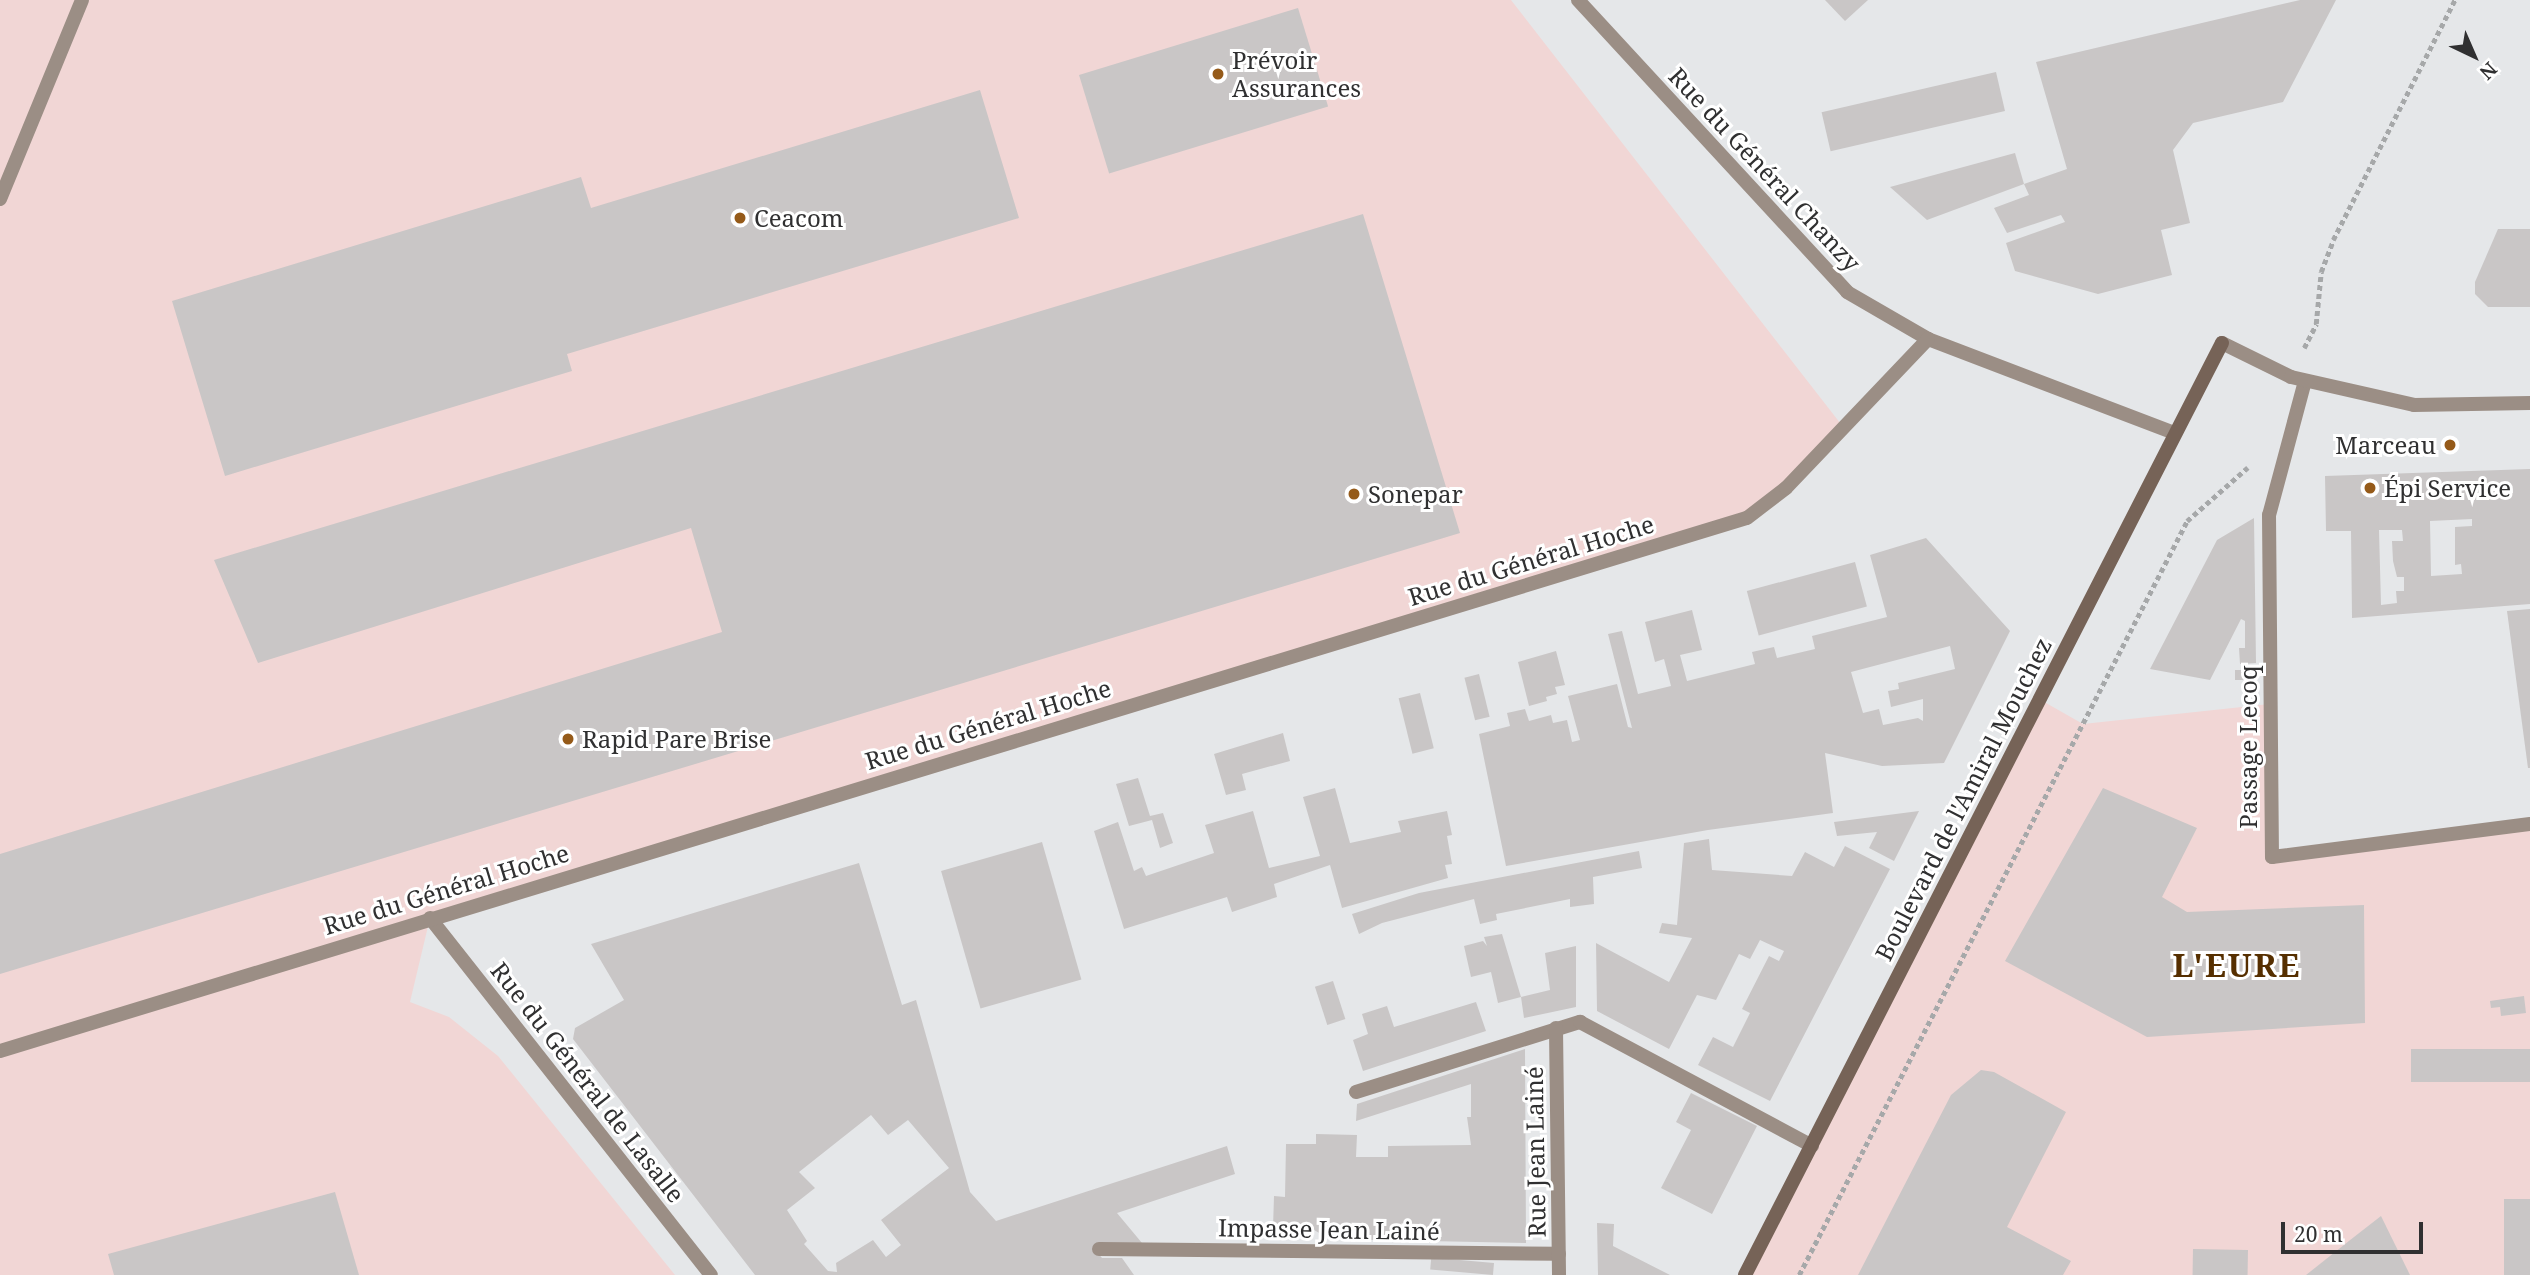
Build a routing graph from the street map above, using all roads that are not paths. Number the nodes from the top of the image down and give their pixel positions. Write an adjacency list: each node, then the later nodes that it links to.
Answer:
1 (82, 0): 3 (street)
2 (1578, 0): 4 (street, Rue du Général Chanzy)
3 (0, 199)
4 (1928, 339): 8 (street, Rue du Général Chanzy); 10 (street, Rue du Général Hoche)
5 (2222, 343): 6 (street); 8 (main road, Boulevard de l'Amiral Mouchez)
6 (2305, 382): 7 (street); 9 (street, Passage Lecoq)
7 (2530, 403)
8 (2174, 433): 14 (main road, Boulevard de l'Amiral Mouchez)
9 (2530, 824)
10 (430, 918): 12 (street, Rue du Général Hoche); 17 (street, Rue du Général de Lasalle)
11 (1556, 1028): 13 (street); 14 (street); 16 (street, Rue Jean Lainé)
12 (0, 1051)
13 (1356, 1092)
14 (1812, 1146): 19 (main road, Boulevard de l'Amiral Mouchez)
15 (1099, 1249): 16 (street, Impasse Jean Lainé)
16 (1559, 1254): 18 (street, Rue Jean Lainé)
17 (711, 1275)
18 (1559, 1275)
19 (1745, 1275)

